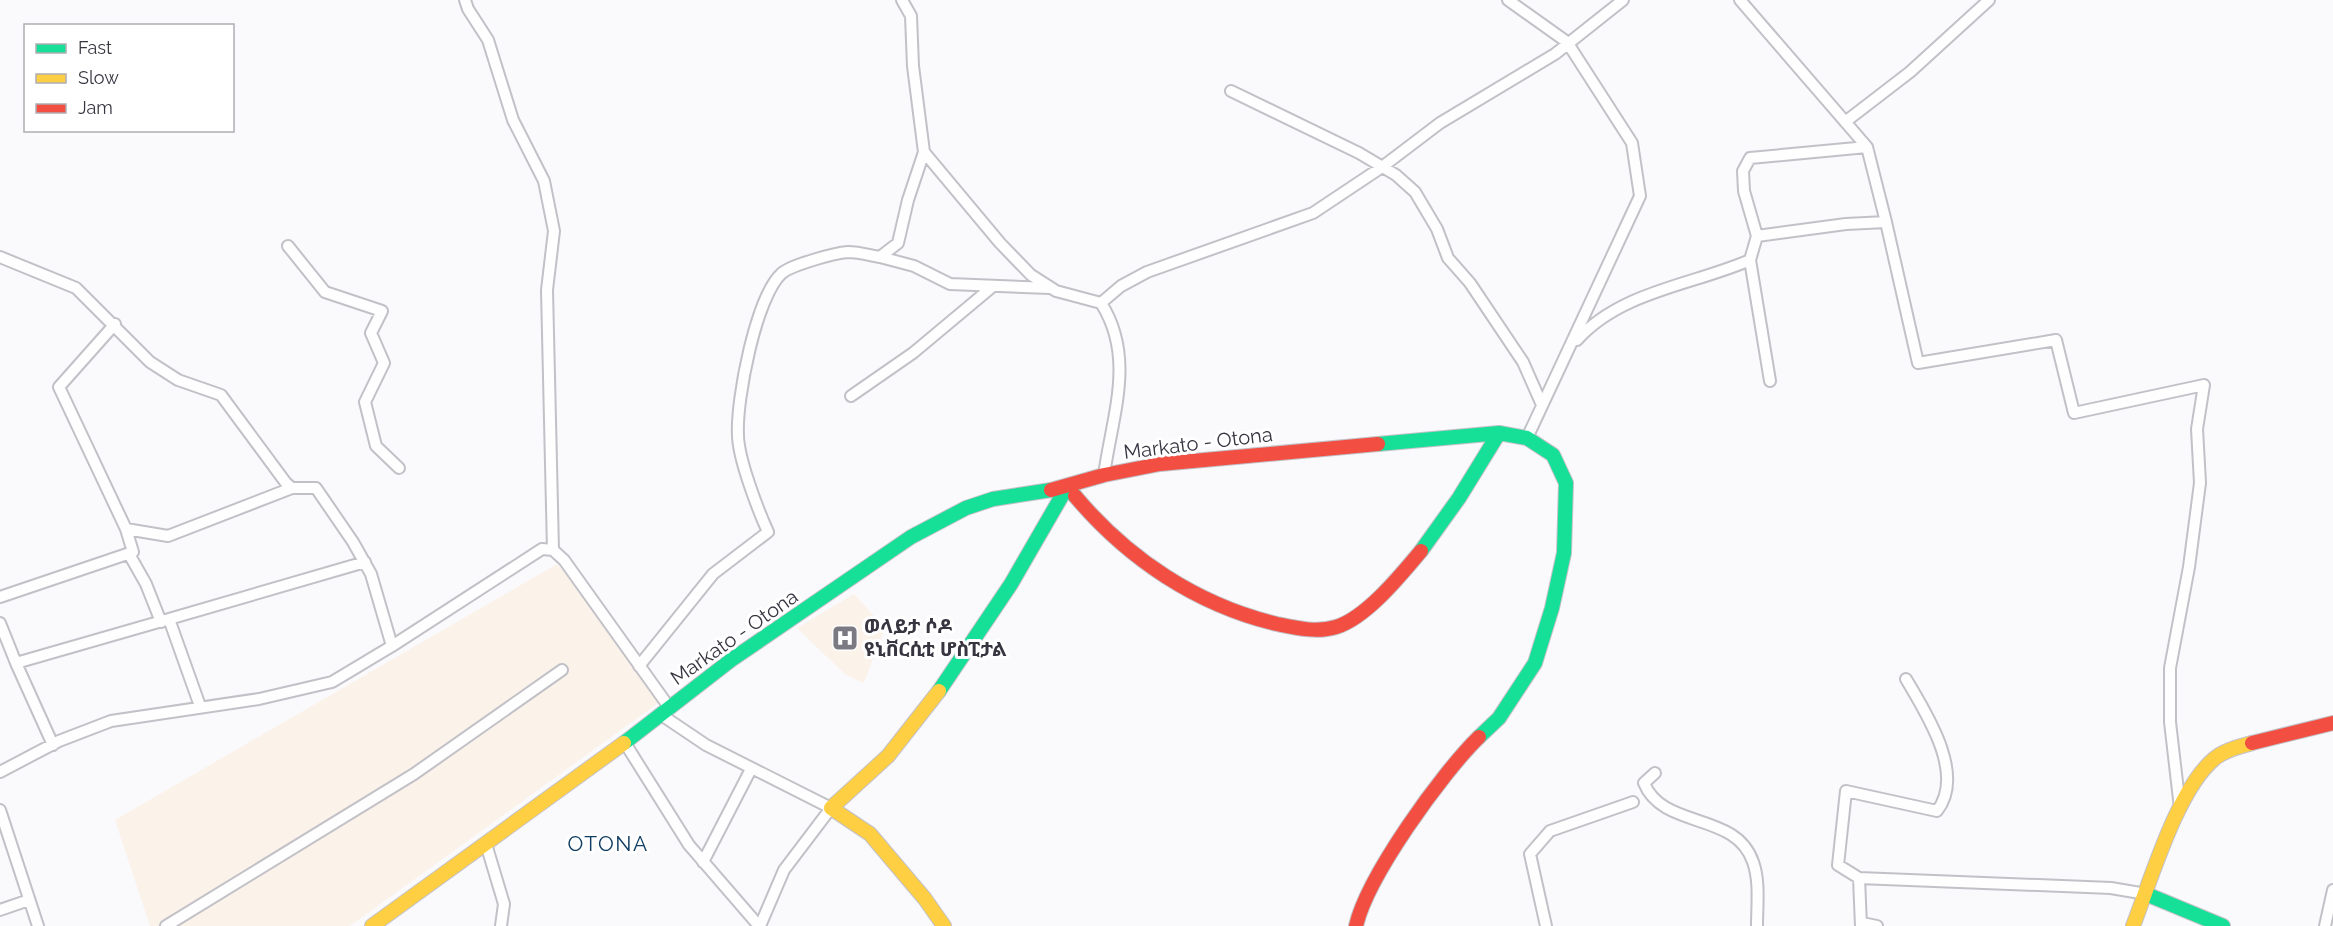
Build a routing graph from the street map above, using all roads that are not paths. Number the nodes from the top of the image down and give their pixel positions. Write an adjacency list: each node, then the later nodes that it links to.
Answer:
1 (465, 0): 34 (street)
2 (902, 0): 11 (street)
3 (1509, 0): 7 (street)
4 (1623, 0): 7 (street)
5 (1740, 0): 9 (street)
6 (1989, 0): 9 (street)
7 (1567, 42): 12 (street); 23 (street)
8 (1231, 91): 12 (street)
9 (1845, 122): 10 (street)
10 (1867, 147): 13 (street); 14 (street)
11 (924, 152): 17 (street); 20 (street)
12 (1382, 167): 21 (street); 26 (street)
13 (1886, 222): 14 (street); 56 (street)
14 (1757, 236): 18 (street)
15 (288, 246): 29 (street)
16 (0, 257): 22 (street)
17 (880, 257): 19 (street); 42 (street)
18 (1750, 260): 23 (street); 24 (street)
19 (992, 287): 20 (street); 25 (street)
20 (1050, 288): 21 (street)
21 (1101, 303): 30 (street)
22 (115, 324): 32 (street); 33 (street)
23 (1571, 347): 26 (street)
24 (1770, 381)
25 (851, 396)
26 (1542, 405): 28 (street)
27 (1499, 433): 28 (main road, Markato - Otona); 30 (main road, Markato - Otona); 31 (main road)
28 (1527, 438): 71 (main road, Markato - Otona)
29 (399, 468)
30 (1104, 475): 31 (main road, Markato - Otona)
31 (1067, 487): 46 (main road, Markato - Otona); 54 (main road)
32 (292, 488): 33 (street); 36 (street)
33 (126, 529): 35 (street)
34 (553, 550): 40 (street); 42 (street)
35 (129, 554): 37 (street); 38 (street)
36 (364, 562): 38 (street); 40 (street)
37 (0, 597)
38 (165, 621): 41 (street); 45 (street)
39 (0, 623): 41 (street)
40 (392, 646): 45 (street)
41 (16, 663): 49 (street)
42 (639, 666): 46 (street)
43 (562, 670): 67 (street)
44 (1906, 679): 59 (street)
45 (200, 706): 49 (street)
46 (665, 710): 48 (main road, Markato - Otona); 50 (street)
47 (2333, 723): 56 (main road)
48 (625, 743): 57 (main road, Markato - Otona); 58 (street)
49 (53, 745): 51 (street)
50 (751, 769): 54 (street); 58 (street)
51 (0, 772)
52 (1655, 773): 73 (street)
53 (1633, 802): 72 (street)
54 (831, 808): 64 (main road); 70 (street)
55 (0, 810): 62 (street)
56 (2180, 810): 61 (main road)
57 (486, 844): 68 (main road, Markato - Otona); 69 (street)
58 (703, 862): 70 (street)
59 (1859, 879): 61 (street); 65 (street)
60 (2333, 890): 77 (street)
61 (2146, 894): 75 (main road); 76 (main road)
62 (29, 900): 63 (street); 66 (street)
63 (0, 910)
64 (939, 924)
65 (1862, 925): 74 (street)
66 (38, 926)
67 (166, 926)
68 (372, 926)
69 (501, 926)
70 (759, 926)
71 (1356, 926)
72 (1546, 926)
73 (1757, 926)
74 (1877, 926)
75 (2133, 926)
76 (2223, 926)
77 (2325, 926)

